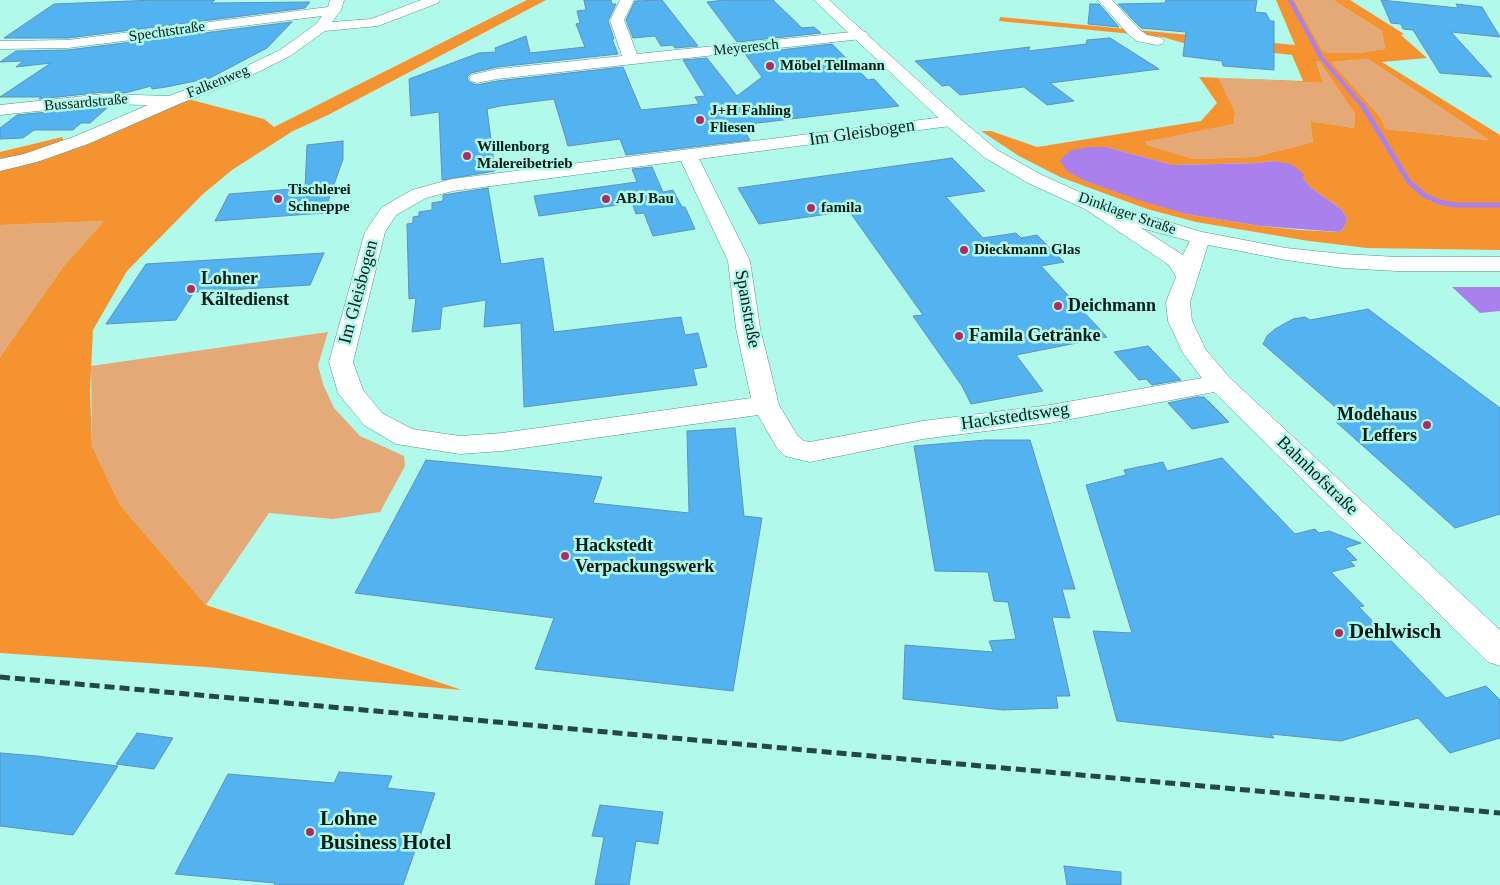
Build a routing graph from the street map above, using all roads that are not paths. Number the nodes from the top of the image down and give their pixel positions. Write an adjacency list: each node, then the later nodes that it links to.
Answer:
1 (433, 0): 6 (street)
2 (627, 0): 10 (street)
3 (821, 0): 7 (street, Dinklager Straße)
4 (1105, 0): 8 (street)
5 (336, 5): 6 (street, Falkenweg); 9 (street, Spechtstraße)
6 (321, 27): 12 (street, Falkenweg)
7 (861, 35): 10 (street, Meyeresch); 14 (street, Dinklager Straße)
8 (1157, 41)
9 (0, 45)
10 (631, 60): 11 (street, Meyeresch)
11 (477, 78)
12 (173, 100): 13 (street, Bussardstraße); 16 (street, Falkenweg)
13 (0, 110)
14 (952, 121): 15 (street, Im Gleisbogen); 17 (street, Dinklager Straße)
15 (688, 156): 22 (street, Spanstraße); 22 (street, Im Gleisbogen)
16 (0, 165)
17 (1092, 205): 18 (street, Dinklager Straße); 20 (street)
18 (1200, 238): 19 (street, Dinklager Straße); 20 (street, Bahnhofstraße)
19 (1500, 264)
20 (1187, 277): 21 (street, Bahnhofstraße)
21 (1220, 383): 23 (street, Hackstedtsweg); 24 (street, Bahnhofstraße)
22 (766, 405): 23 (street, Spanstraße)
23 (810, 452)
24 (1500, 652)

